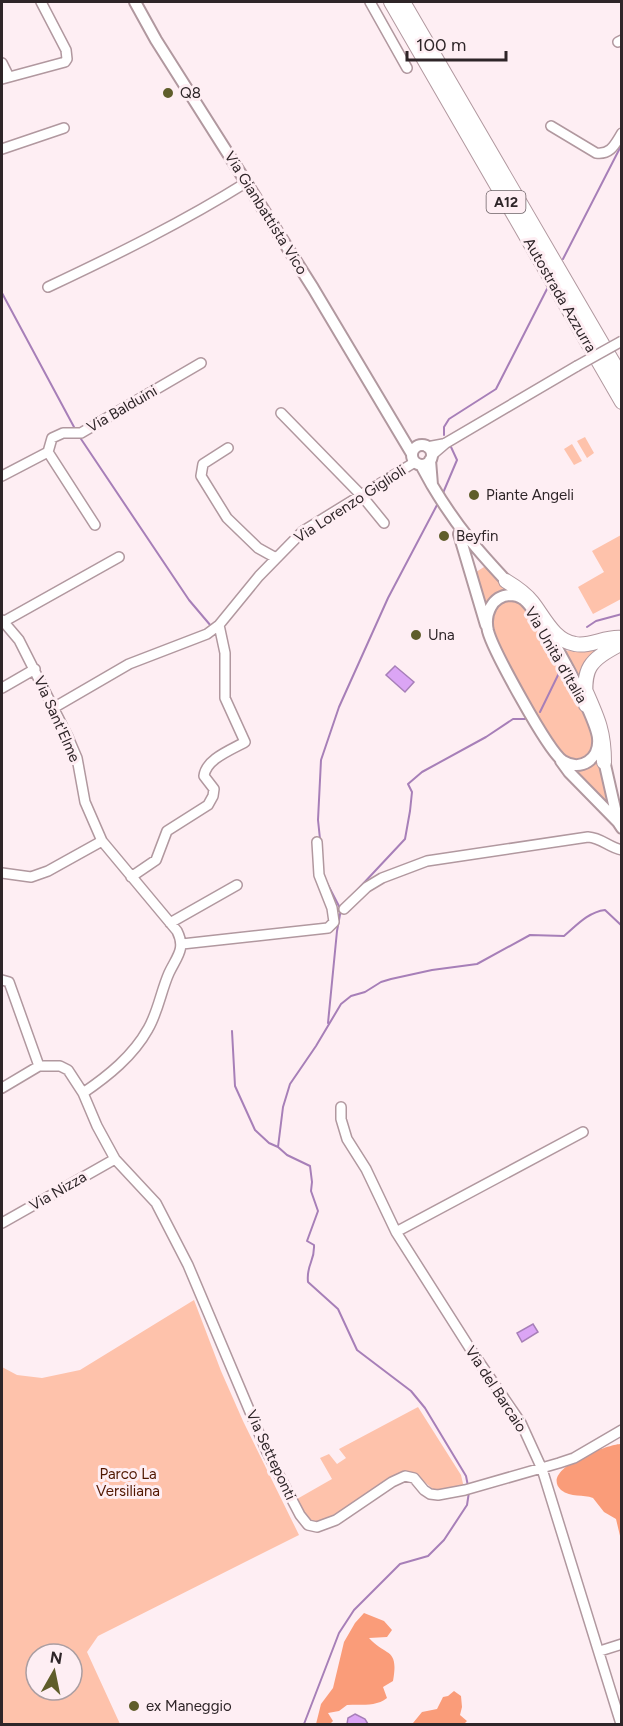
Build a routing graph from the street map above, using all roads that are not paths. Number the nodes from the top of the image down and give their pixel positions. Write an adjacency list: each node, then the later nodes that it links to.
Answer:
1 (41, 2): 8 (street)
2 (135, 2): 13 (main road, Via Gianbattista Vico)
3 (370, 2): 7 (street)
4 (391, 2): 18 (highway, Autostrada Azzurra / A12)
5 (402, 2): 17 (highway, Autostrada Azzurra / A12)
6 (2, 63): 8 (street)
7 (407, 68)
8 (5, 78)
9 (551, 126): 11 (street)
10 (64, 128): 12 (street)
11 (621, 133)
12 (2, 150)
13 (247, 182): 14 (street); 22 (main road, Via Gianbattista Vico)
14 (48, 287)
15 (621, 341): 22 (street, Via Lorenzo Giglioli, bridge)
16 (201, 363): 21 (street, Via Balduini)
17 (621, 378)
18 (621, 402)
19 (281, 413): 24 (street)
20 (228, 448): 29 (street)
21 (48, 452): 23 (street, Via Balduini); 26 (street)
22 (422, 456): 24 (street, Via Lorenzo Giglioli); 27 (main road, Via Gianbattista Vico)
23 (2, 476)
24 (362, 496): 25 (street); 29 (street, Via Lorenzo Giglioli)
25 (384, 523)
26 (95, 525)
27 (456, 525): 30 (main road); 35 (main road)
28 (118, 557): 32 (street)
29 (276, 558): 33 (street, Via Lorenzo Giglioli)
30 (506, 581): 31 (main road); 36 (highway)
31 (524, 599): 34 (main road, Via Unità d'Italia); 35 (main road, Via Unità d'Italia)
32 (2, 621): 37 (street, Via Sant'Elme)
33 (219, 626): 41 (street, Via Lorenzo Giglioli); 50 (street)
34 (545, 628): 36 (highway); 40 (main road, Via Unità d'Italia)
35 (488, 630): 43 (main road, Via Unità d'Italia)
36 (621, 640): 39 (highway)
37 (35, 669): 38 (street); 41 (street, Via Sant'Elme)
38 (2, 688)
39 (584, 688): 40 (highway); 44 (highway)
40 (585, 705): 42 (main road, Via Unità d'Italia)
41 (54, 707): 46 (street, Via Sant'Elme)
42 (598, 739): 43 (main road); 44 (main road, Via Unità d'Italia)
43 (559, 758): 45 (main road, Via Unità d'Italia)
44 (604, 762): 45 (main road, Via Unità d'Italia)
45 (620, 825)
46 (102, 842): 49 (street); 50 (street, Via Sant'Elme)
47 (317, 842): 54 (street)
48 (621, 850): 52 (street)
49 (2, 873)
50 (131, 877): 53 (street, Via Sant'Elme)
51 (237, 885): 53 (street)
52 (344, 909)
53 (170, 923): 54 (street, Via Sant'Elme)
54 (182, 942): 58 (street)
55 (2, 980): 56 (street)
56 (39, 1066): 57 (street); 58 (street)
57 (2, 1088)
58 (82, 1093): 61 (street)
59 (341, 1107): 63 (street, Via del Barcaio)
60 (583, 1132): 63 (street)
61 (115, 1159): 62 (street, Via Nizza); 65 (street, Via Setteponti)
62 (2, 1223)
63 (396, 1232): 65 (street, Via del Barcaio)
64 (621, 1430): 65 (street, Via Setteponti)
65 (542, 1469): 67 (street, Via del Barcaio)
66 (621, 1644): 67 (street)
67 (600, 1651): 68 (street, Via del Barcaio)
68 (621, 1725)

